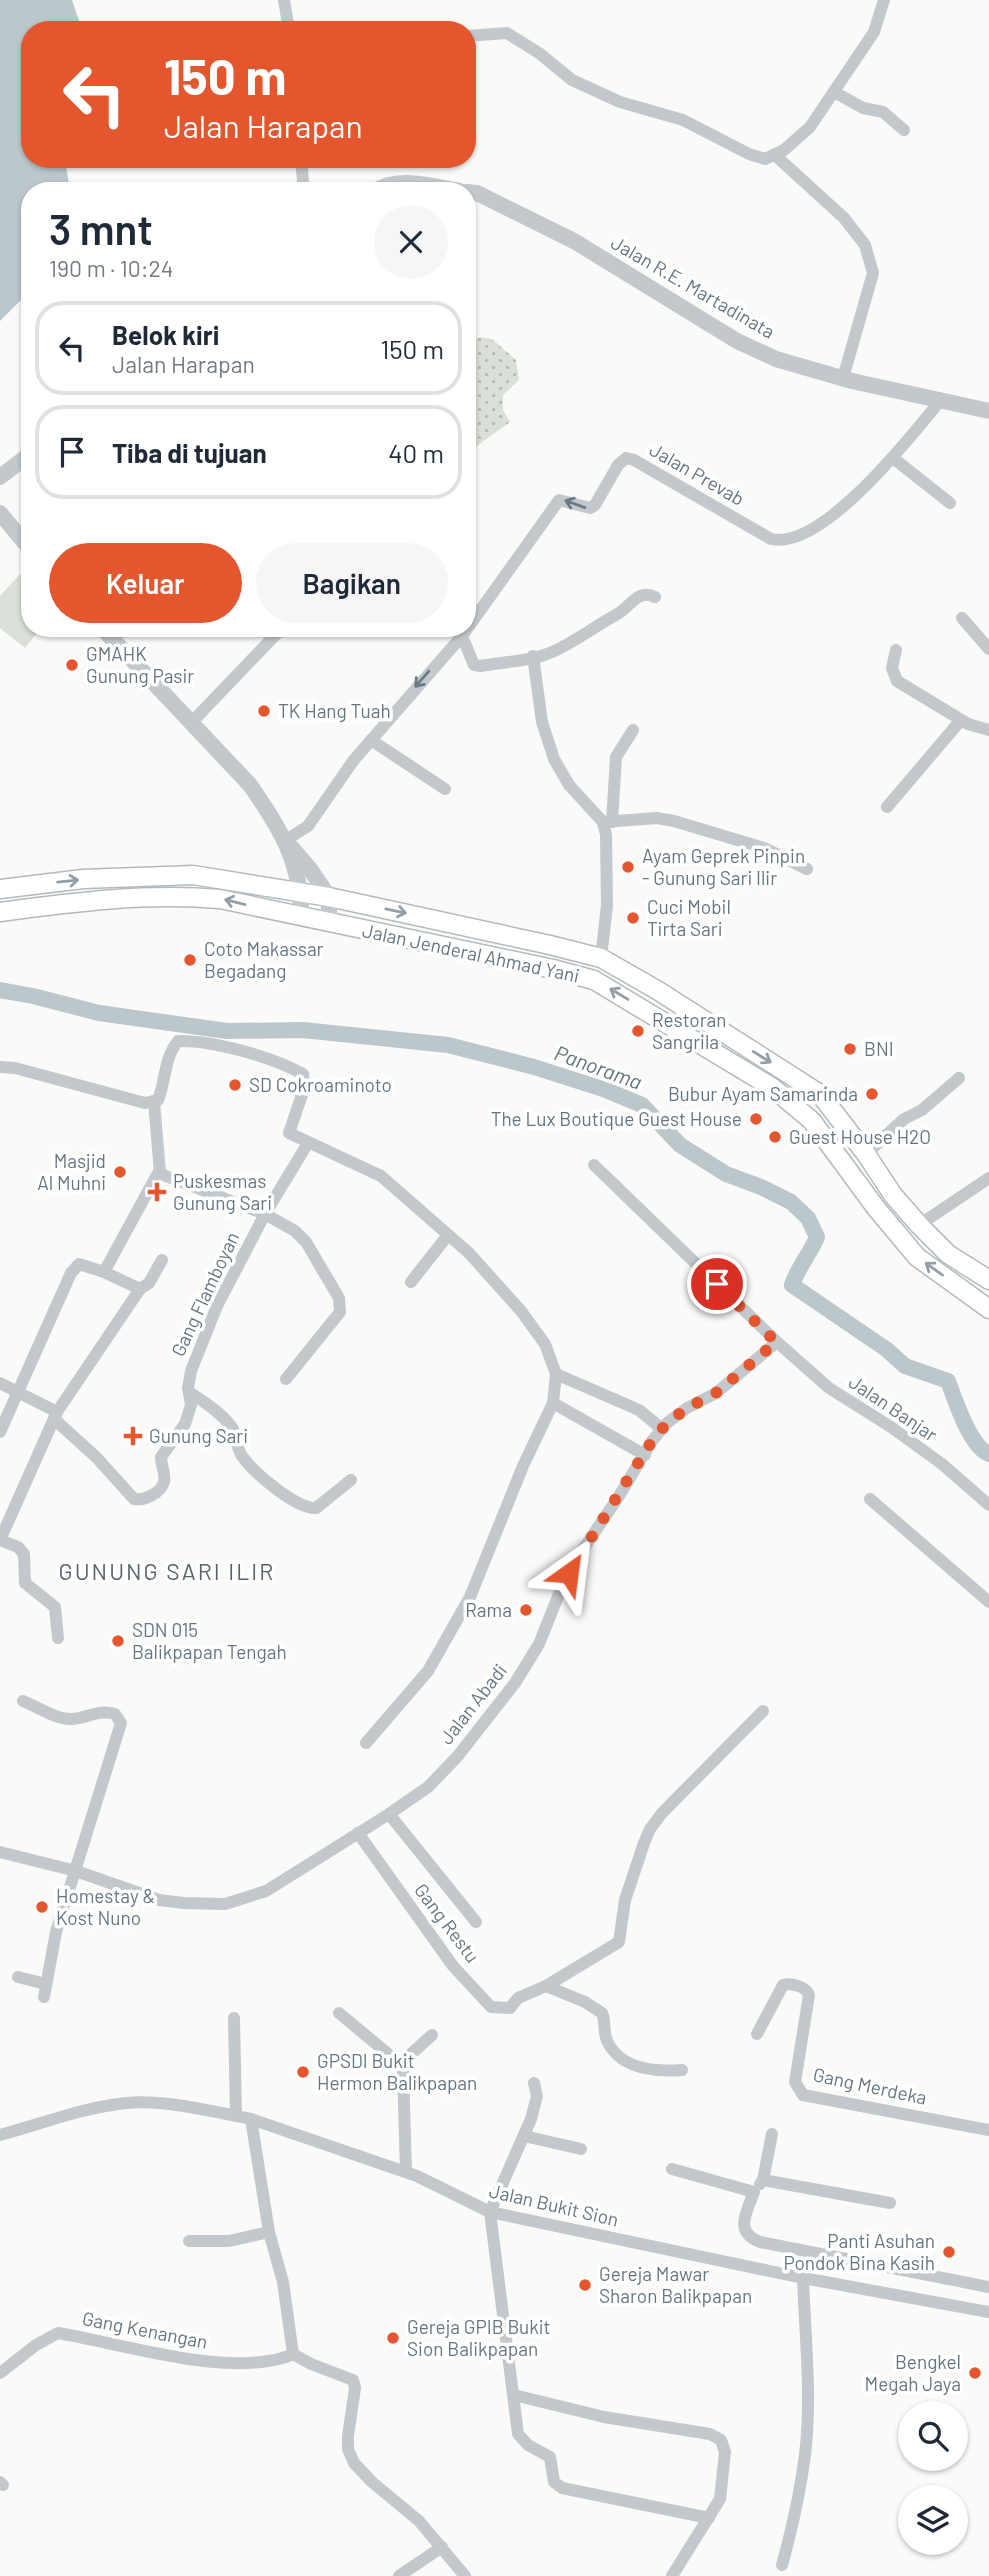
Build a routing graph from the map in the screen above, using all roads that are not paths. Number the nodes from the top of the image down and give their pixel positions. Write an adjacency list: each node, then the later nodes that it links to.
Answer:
1 (284, 0): 3 (street)
2 (884, 0): 5 (street)
3 (288, 21)
4 (476, 35): 7 (street)
5 (834, 92): 6 (street); 7 (street)
6 (904, 130)
7 (776, 156): 9 (street)
8 (476, 192): 9 (street, Jalan R.E. Martadinata)
9 (842, 378): 10 (street, Jalan R.E. Martadinata)
10 (940, 401): 11 (street, Jalan R.E. Martadinata); 12 (street, Jalan Prevab)
11 (989, 411)
12 (894, 458): 15 (street); 19 (street, Jalan Prevab, one-way to 19)
13 (21, 461): 14 (street)
14 (0, 477)
15 (950, 503)
16 (0, 513): 17 (street)
17 (21, 539)
18 (655, 597): 27 (street)
19 (476, 616)
20 (962, 618): 25 (street)
21 (111, 637): 29 (street)
22 (273, 637): 29 (street)
23 (461, 637): 32 (street, Jalan Prevab, one-way to 32)
24 (462, 637): 27 (street)
25 (989, 649)
26 (896, 650): 28 (street)
27 (533, 656): 35 (street)
28 (961, 720): 31 (street); 34 (street)
29 (192, 722): 36 (street)
30 (633, 730): 35 (street)
31 (989, 730)
32 (370, 740): 33 (street); 36 (street, Jalan Prevab)
33 (445, 789)
34 (887, 807)
35 (608, 822): 37 (street); 44 (street)
36 (286, 840): 39 (street); 40 (street)
37 (807, 869)
38 (0, 889): 39 (main road, Jalan Jenderal Ahmad Yani, one-way to 39)
39 (302, 892): 40 (main road, Jalan Jenderal Ahmad Yani); 42 (street)
40 (329, 897): 43 (street); 44 (main road, Jalan Jenderal Ahmad Yani, one-way to 44)
41 (0, 912): 42 (main road, Jalan Jenderal Ahmad Yani, one-way to 41)
42 (302, 916): 43 (main road, Jalan Jenderal Ahmad Yani)
43 (330, 922): 61 (main road, Jalan Jenderal Ahmad Yani, one-way to 43)
44 (601, 958): 49 (main road, Jalan Jenderal Ahmad Yani, one-way to 49)
45 (0, 1067): 47 (street)
46 (959, 1078): 49 (street)
47 (154, 1101): 48 (street); 51 (street)
48 (308, 1143): 53 (street, Gang Flamboyan); 55 (street)
49 (866, 1154): 54 (main road, Jalan Jenderal Ahmad Yani)
50 (594, 1166): 62 (street, Jalan Banjar)
51 (160, 1172): 53 (street); 57 (street)
52 (989, 1178): 54 (street)
53 (265, 1214): 64 (street); 66 (street, Gang Flamboyan)
54 (919, 1225): 58 (main road, Jalan Jenderal Ahmad Yani)
55 (448, 1235): 59 (street); 63 (street)
56 (163, 1260): 60 (street)
57 (104, 1272): 60 (street); 67 (street)
58 (989, 1280)
59 (411, 1282)
60 (140, 1289): 69 (street)
61 (989, 1308)
62 (776, 1342): 70 (street, Jalan Abadi); 75 (street, Jalan Banjar)
63 (556, 1374): 68 (street); 70 (street)
64 (286, 1379)
65 (0, 1383): 67 (street)
66 (188, 1392): 69 (street, Gang Flamboyan); 73 (street)
67 (19, 1393): 69 (street); 71 (street)
68 (553, 1403): 72 (street); 80 (street)
69 (56, 1415): 77 (street)
70 (662, 1429): 72 (street, Jalan Abadi)
71 (0, 1432)
72 (645, 1455): 81 (street, Jalan Abadi)
73 (351, 1480)
74 (870, 1499): 76 (street)
75 (989, 1505)
76 (989, 1602)
77 (58, 1638)
78 (23, 1701): 84 (street)
79 (763, 1711): 88 (street)
80 (366, 1743)
81 (389, 1814): 82 (street, Jalan Abadi); 85 (street)
82 (358, 1833): 84 (street, Jalan Abadi); 88 (street, Gang Restu)
83 (0, 1852): 84 (street, Jalan Abadi)
84 (76, 1871): 87 (street)
85 (476, 1922)
86 (18, 1977): 87 (street)
87 (46, 1984): 89 (street)
88 (546, 1986): 95 (street)
89 (44, 1997)
90 (339, 2012): 94 (street)
91 (234, 2018): 97 (street)
92 (757, 2034): 99 (street, Gang Merdeka)
93 (432, 2035): 94 (street)
94 (400, 2064): 105 (street)
95 (682, 2070)
96 (534, 2083): 102 (street)
97 (236, 2116): 98 (street, Jalan Bukit Sion); 101 (street, Jalan Bukit Sion)
98 (251, 2119): 105 (street, Jalan Bukit Sion); 110 (street)
99 (989, 2130)
100 (772, 2134): 106 (street)
101 (0, 2135)
102 (524, 2136): 103 (street); 109 (street)
103 (581, 2149)
104 (672, 2169): 107 (street)
105 (406, 2172): 109 (street, Jalan Bukit Sion)
106 (764, 2180): 107 (street); 108 (street)
107 (754, 2192): 113 (street)
108 (890, 2203)
109 (490, 2212): 112 (street, Jalan Bukit Sion); 117 (street)
110 (269, 2232): 111 (street); 115 (street)
111 (189, 2241)
112 (803, 2278): 114 (street, Jalan Bukit Sion); 120 (street)
113 (989, 2287)
114 (989, 2312)
115 (294, 2354): 116 (street, Gang Kenangan); 119 (street)
116 (0, 2373)
117 (514, 2395): 118 (street); 118 (street)
118 (709, 2518): 123 (street)
119 (442, 2547): 121 (street); 122 (street)
120 (782, 2565)
121 (399, 2576)
122 (465, 2576)
123 (672, 2576)

